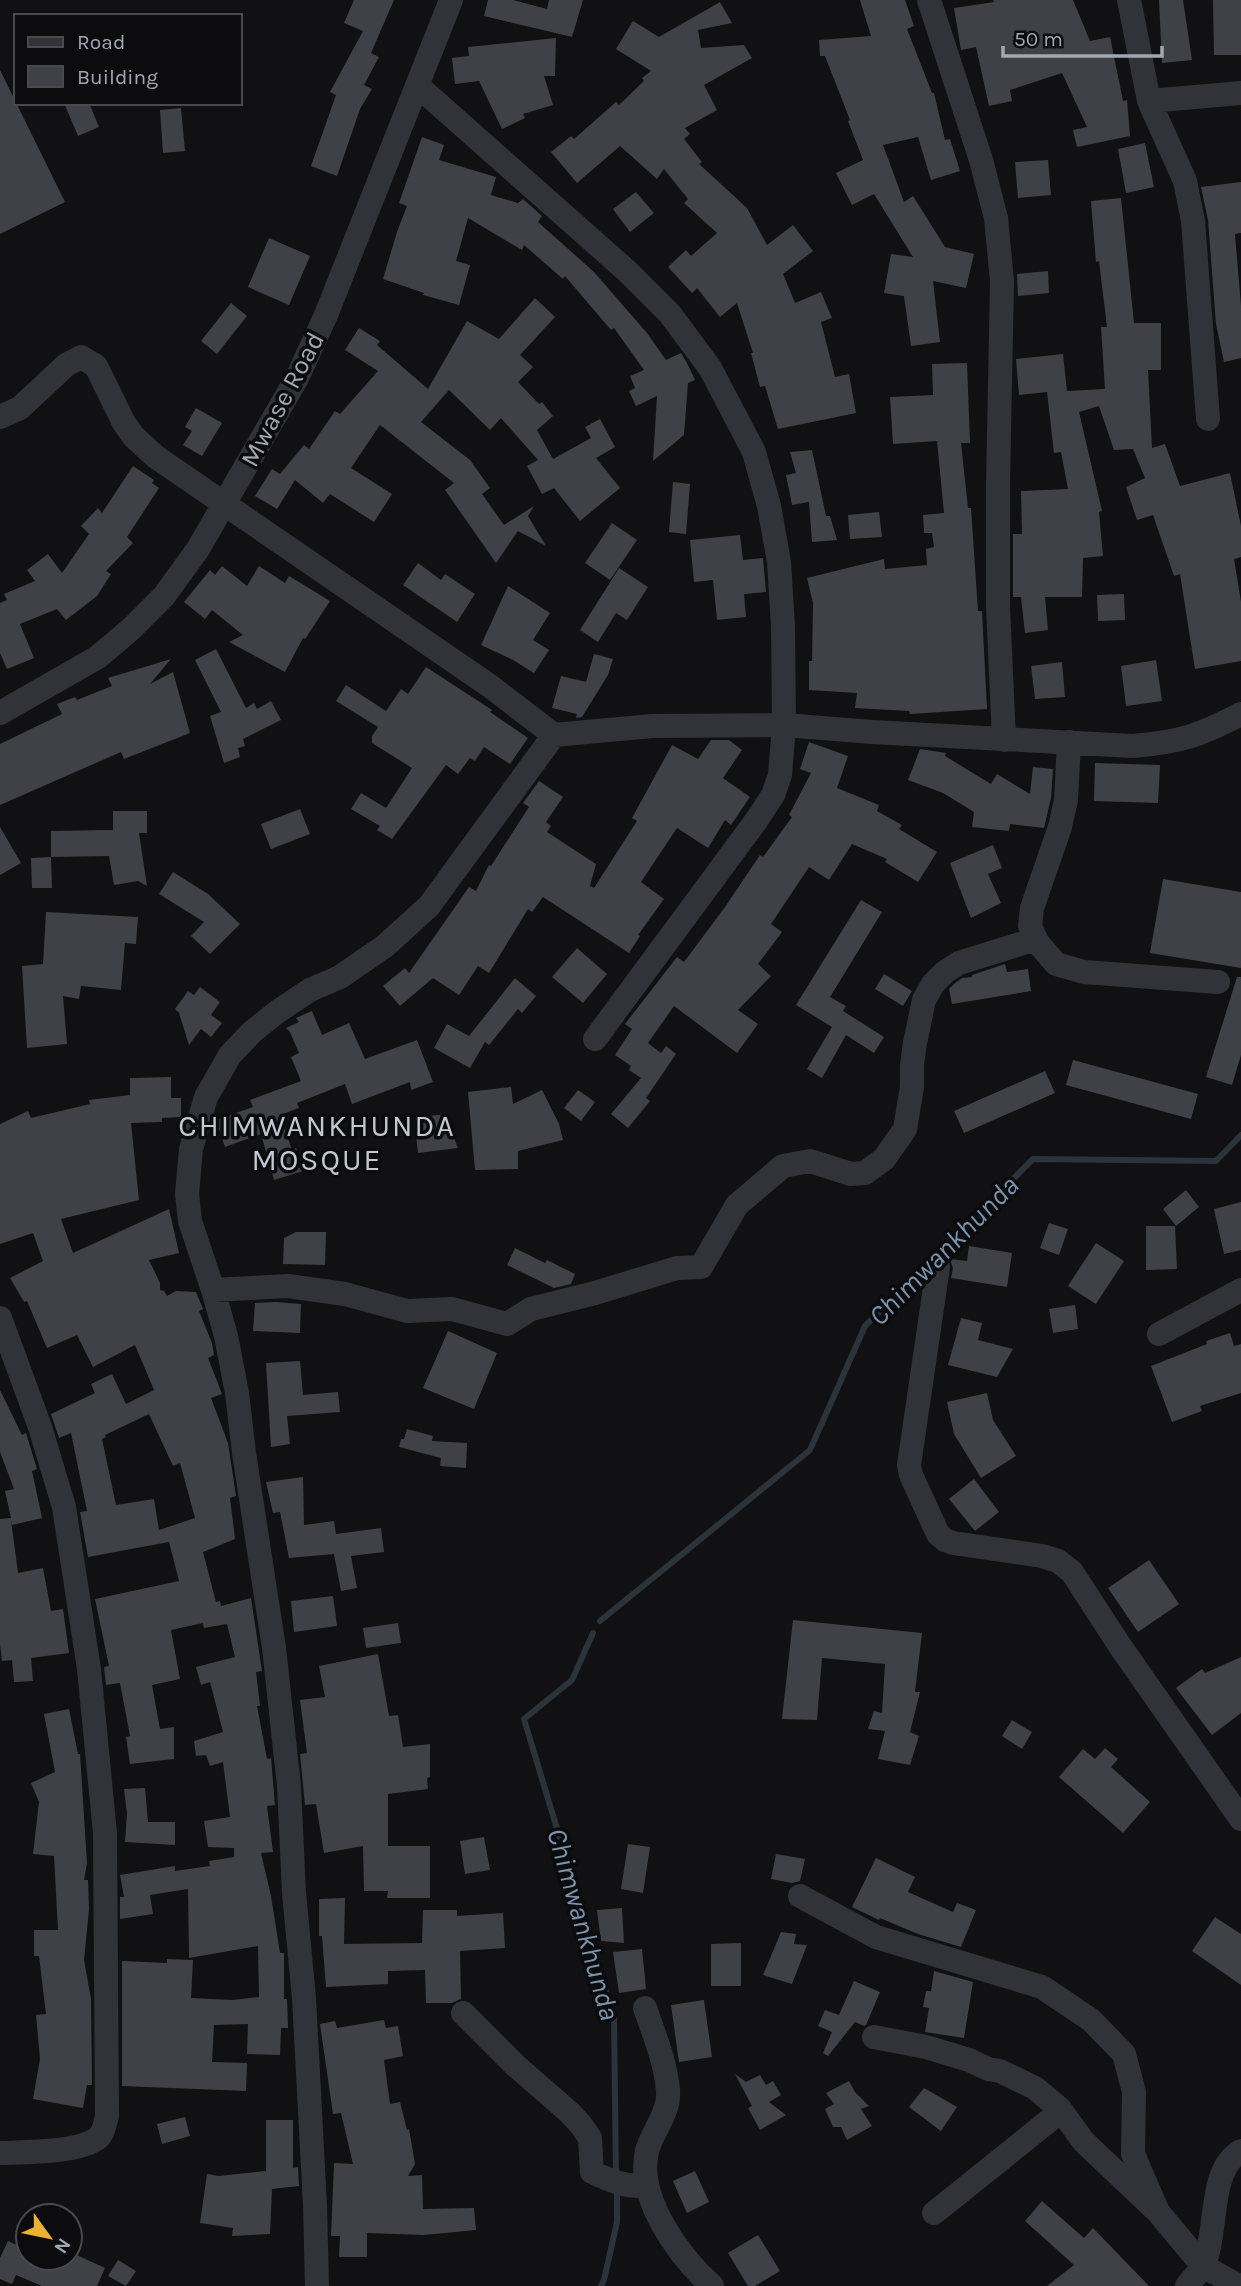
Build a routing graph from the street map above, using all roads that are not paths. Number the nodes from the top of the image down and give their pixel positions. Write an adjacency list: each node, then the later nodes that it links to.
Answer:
1 (451, 0): 4 (street, Mwase Road)
2 (929, 0): 14 (street)
3 (1129, 0): 6 (street)
4 (418, 86): 9 (street, Mwase Road); 12 (street)
5 (1241, 93): 6 (street)
6 (1149, 101): 8 (street)
7 (0, 417): 9 (street)
8 (1208, 419)
9 (224, 503): 10 (street, Mwase Road); 13 (street)
10 (0, 713)
11 (1241, 714): 15 (street)
12 (784, 725): 13 (street); 14 (street); 18 (street)
13 (554, 735): 20 (street)
14 (1003, 740): 15 (street)
15 (1069, 742): 16 (street)
16 (1036, 939): 17 (street); 20 (street)
17 (1218, 982)
18 (596, 1039)
19 (938, 1267): 24 (street)
20 (213, 1290): 36 (street)
21 (1241, 1290): 23 (street)
22 (0, 1318): 31 (street)
23 (1159, 1334)
24 (1241, 1819)
25 (800, 1896): 33 (street)
26 (645, 2008): 32 (street)
27 (463, 2013): 32 (street)
28 (874, 2037): 29 (street)
29 (1061, 2111): 33 (street); 34 (street)
30 (1241, 2151): 35 (street)
31 (0, 2154)
32 (646, 2186): 37 (street)
33 (1158, 2212): 35 (street)
34 (934, 2213)
35 (1203, 2266): 38 (street); 39 (street)
36 (317, 2286)
37 (712, 2286)
38 (1187, 2286)
39 (1239, 2286)

